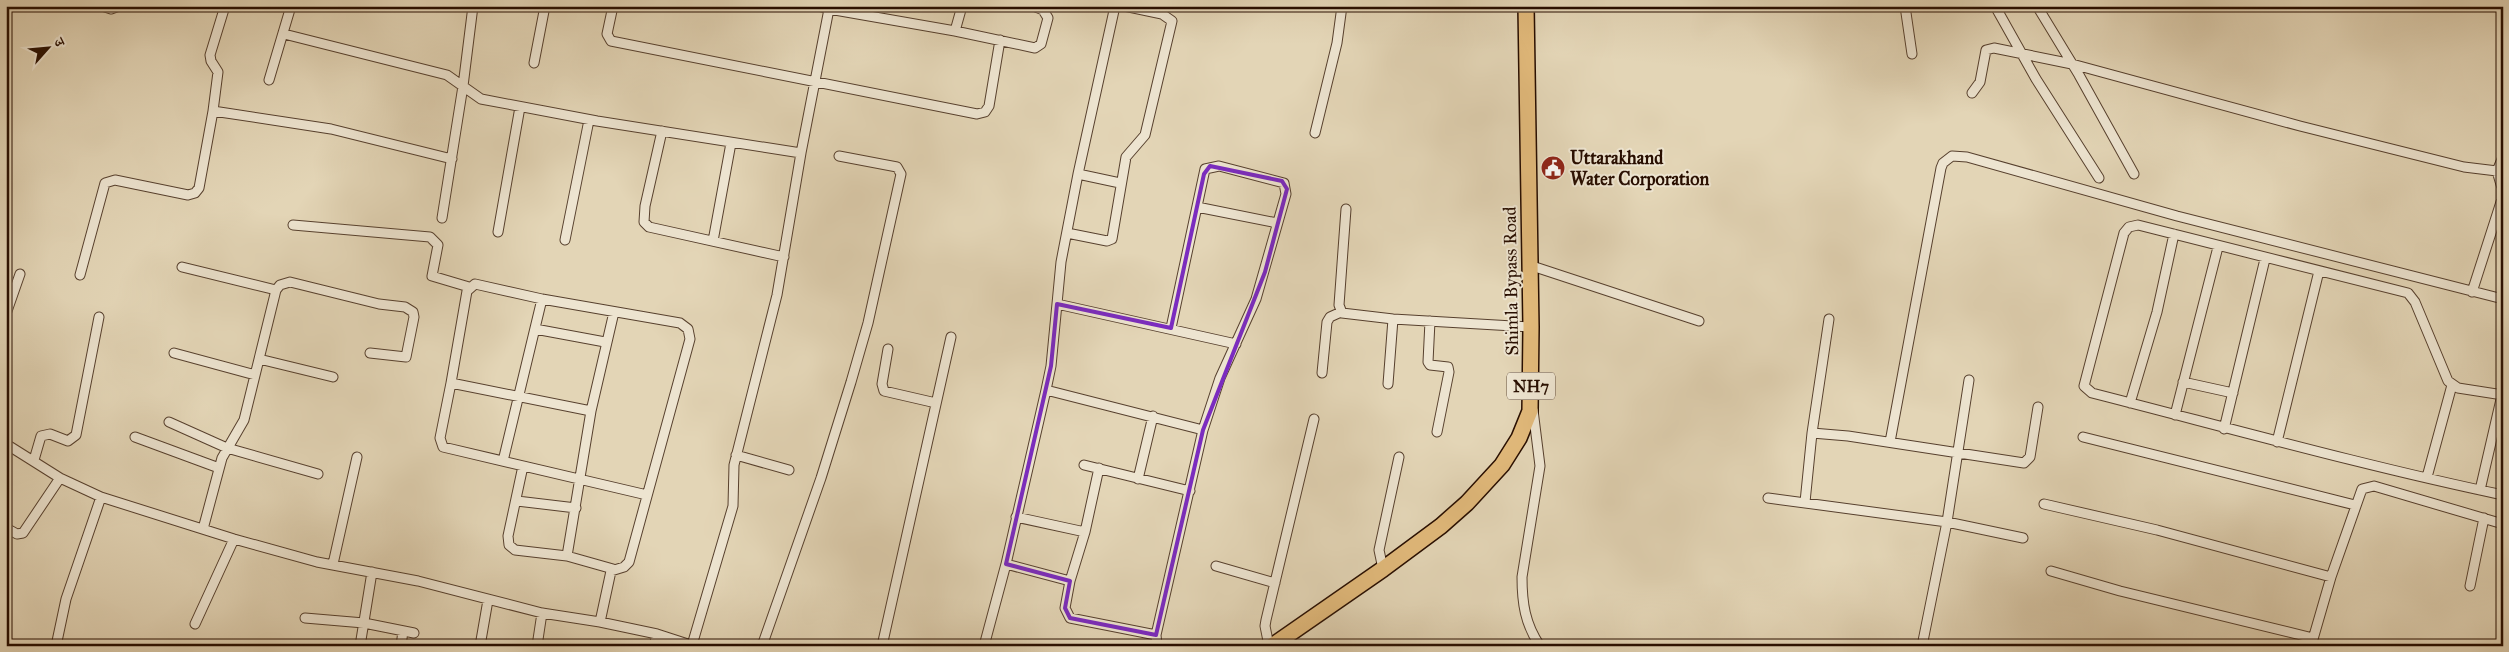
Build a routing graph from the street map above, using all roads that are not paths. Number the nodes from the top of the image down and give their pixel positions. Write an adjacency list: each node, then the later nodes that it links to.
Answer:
1 (102, 6): 2 (street)
2 (119, 6)
3 (225, 6): 31 (street)
4 (290, 6): 20 (street)
5 (473, 6): 28 (street)
6 (545, 6): 24 (street)
7 (613, 6): 27 (street)
8 (818, 6): 18 (street)
9 (962, 6): 19 (street)
10 (1033, 6): 21 (street)
11 (1115, 6): 41 (street)
12 (1124, 6): 44 (street)
13 (1342, 6): 34 (street)
14 (1526, 6): 58 (highway, Shimla Bypass Road / NH7)
15 (1905, 6): 23 (street)
16 (1995, 6): 22 (street)
17 (2037, 6): 25 (street)
18 (830, 8): 19 (street); 27 (street)
19 (956, 31): 21 (street)
20 (284, 34): 26 (street); 28 (street)
21 (1000, 40): 27 (street)
22 (2022, 52): 25 (street); 29 (street); 43 (street)
23 (1912, 54)
24 (534, 63)
25 (2072, 64): 40 (street); 42 (street)
26 (269, 80)
27 (816, 81): 36 (street)
28 (464, 86): 30 (street); 39 (street)
29 (1972, 93)
30 (520, 107): 32 (street); 50 (street)
31 (213, 111): 39 (street); 62 (street)
32 (589, 120): 33 (street); 53 (street)
33 (662, 131): 35 (street); 54 (street)
34 (1315, 133)
35 (731, 142): 36 (street); 54 (street)
36 (801, 153): 56 (street)
37 (839, 156): 184 (street)
38 (2503, 157): 40 (street)
39 (452, 159): 47 (street)
40 (2497, 171): 65 (street)
41 (1078, 174): 44 (street); 51 (street)
42 (2134, 174)
43 (2099, 178)
44 (1120, 183): 51 (street)
45 (1197, 207): 48 (street); 48 (street); 78 (street)
46 (1346, 209): 70 (street)
47 (442, 218)
48 (1277, 223): 82 (street)
49 (293, 226): 63 (street)
50 (498, 232)
51 (1067, 233): 68 (street)
52 (2174, 234): 55 (street); 101 (street); 101 (street)
53 (565, 240)
54 (713, 241): 56 (street)
55 (2218, 246): 57 (street); 91 (street)
56 (784, 257): 119 (street)
57 (2265, 259): 60 (street); 96 (street)
58 (1529, 266): 76 (street); 77 (highway, Shimla Bypass Road / NH7)
59 (182, 267): 64 (street)
60 (2319, 271): 94 (street); 115 (street)
61 (20, 274): 71 (street)
62 (80, 275)
63 (469, 287): 66 (street); 92 (street)
64 (276, 290): 85 (street); 86 (street)
65 (2472, 292): 67 (street); 114 (street)
66 (542, 299): 69 (street); 79 (street)
67 (2503, 300)
68 (1057, 304): 78 (street); 95 (street)
69 (614, 312): 81 (street); 136 (street)
70 (1340, 312): 73 (street); 87 (street)
71 (6, 314)
72 (99, 317): 122 (street)
73 (1393, 319): 75 (street); 93 (street)
74 (1829, 319): 111 (street)
75 (1430, 321): 77 (street); 110 (street)
76 (1699, 321)
77 (1531, 326): 99 (highway, Shimla Bypass Road / NH7)
78 (1172, 328): 82 (street)
79 (535, 329): 81 (street); 98 (street)
80 (951, 337): 100 (street)
81 (605, 342): 103 (street)
82 (1236, 344): 109 (street)
83 (888, 349): 100 (street)
84 (174, 353): 88 (street)
85 (370, 353)
86 (259, 359): 88 (street); 89 (street)
87 (1322, 373)
88 (255, 375): 117 (street)
89 (333, 377)
90 (1969, 380): 118 (street)
91 (2183, 382): 96 (street); 104 (street)
92 (451, 383): 98 (street); 123 (street)
93 (1388, 384)
94 (2452, 386): 97 (street); 130 (street)
95 (1046, 390): 105 (street); 145 (street)
96 (2233, 394): 108 (street)
97 (2502, 395): 134 (street)
98 (518, 397): 103 (street); 123 (street)
99 (1531, 400): 159 (highway, Shimla Bypass Road / NH7); 189 (street)
100 (936, 403): 185 (street)
101 (2130, 403): 104 (street)
102 (2038, 407): 118 (street)
103 (591, 411): 132 (street)
104 (2175, 415): 108 (street)
105 (1153, 416): 109 (street); 133 (street)
106 (1314, 419): 164 (street)
107 (169, 422): 117 (street)
108 (2224, 429): 115 (street)
109 (1203, 430): 135 (street)
110 (1437, 432)
111 (1812, 433): 114 (street); 141 (street)
112 (135, 437): 126 (street)
113 (2083, 437): 143 (street)
114 (1890, 442): 118 (street)
115 (2277, 442): 130 (street)
116 (6, 444): 122 (street)
117 (227, 448): 126 (street); 129 (street)
118 (1958, 452): 147 (street)
119 (736, 455): 128 (street); 177 (street)
120 (1398, 457): 159 (street)
121 (357, 458): 155 (street)
122 (34, 460): 131 (street)
123 (503, 461): 125 (street)
124 (1084, 465): 127 (street)
125 (523, 466): 132 (street); 140 (street)
126 (219, 468): 150 (street)
127 (1099, 468): 133 (street); 151 (street)
128 (789, 470)
129 (318, 474)
130 (2426, 477): 134 (street)
131 (60, 478): 138 (street); 149 (street)
132 (581, 478): 136 (street); 144 (street)
133 (1138, 480): 135 (street)
134 (2480, 490): 137 (street)
135 (1190, 491): 175 (street)
136 (647, 495): 158 (street)
137 (2503, 495)
138 (101, 497): 150 (street); 178 (street)
139 (1768, 498): 141 (street)
140 (517, 500): 144 (street); 154 (street)
141 (1805, 502): 147 (street)
142 (2044, 504): 162 (street)
143 (2355, 505): 146 (street); 162 (street)
144 (576, 508): 154 (street)
145 (1016, 517): 151 (street); 156 (street)
146 (2484, 518): 148 (street); 165 (street)
147 (1947, 522): 152 (street); 190 (street)
148 (2503, 524)
149 (7, 529)
150 (203, 529): 153 (street)
151 (1085, 532): 163 (street)
152 (2023, 538)
153 (234, 539): 155 (street); 170 (street)
154 (567, 556): 158 (street)
155 (333, 564): 161 (street)
156 (1006, 564): 163 (street); 186 (street)
157 (1216, 566): 164 (street)
158 (613, 569): 169 (street)
159 (1383, 569): 188 (highway, Shimla Bypass Road / NH7)
160 (2051, 571): 176 (street)
161 (372, 572): 166 (street); 171 (street)
162 (2331, 577): 176 (street)
163 (1070, 581): 175 (street)
164 (1275, 583): 188 (street)
165 (2470, 586)
166 (488, 600): 167 (street); 181 (street)
167 (542, 613): 169 (street); 182 (street)
168 (305, 618): 171 (street)
169 (600, 622): 174 (street)
170 (195, 624)
171 (364, 624): 172 (street); 179 (street)
172 (403, 631): 173 (street); 180 (street)
173 (414, 633)
174 (657, 634): 177 (street); 183 (street)
175 (1156, 635): 187 (street)
176 (2312, 642)
177 (693, 645)
178 (56, 646)
179 (360, 646)
180 (401, 646)
181 (480, 646)
182 (537, 646)
183 (654, 646)
184 (762, 646)
185 (882, 646)
186 (984, 646)
187 (1157, 646)
188 (1271, 646)
189 (1540, 646)
190 (1922, 646)

